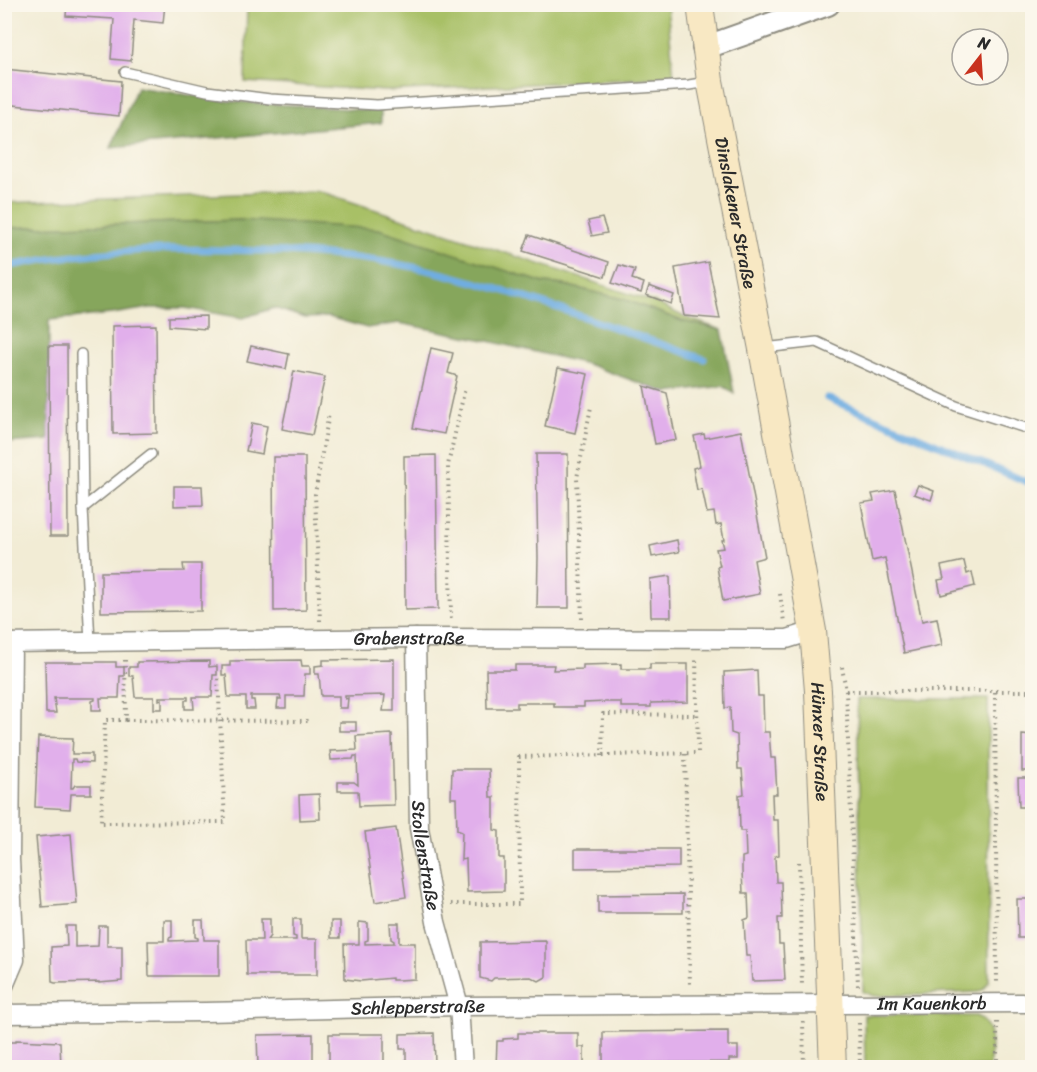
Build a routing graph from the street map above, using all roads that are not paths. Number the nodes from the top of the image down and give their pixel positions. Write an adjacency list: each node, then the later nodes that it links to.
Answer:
1 (700, 4): 3 (main road, Dinslakener Straße)
2 (828, 4): 3 (street)
3 (704, 48): 5 (main road, Dinslakener Straße)
4 (125, 72): 5 (lane)
5 (710, 81): 6 (main road, Dinslakener Straße)
6 (762, 349): 8 (main road, Dinslakener Straße); 9 (lane)
7 (81, 354): 11 (lane)
8 (775, 421): 12 (main road, Hünxer Straße)
9 (1032, 430)
10 (151, 454): 11 (lane)
11 (83, 508): 14 (lane)
12 (813, 631): 13 (street, Grabenstraße); 18 (main road, Hünxer Straße)
13 (416, 638): 14 (street, Grabenstraße); 19 (street, Stollenstraße)
14 (90, 642): 15 (street, Grabenstraße)
15 (8, 643): 16 (street)
16 (4, 987)
17 (1032, 1003): 18 (street, Im Kauenkorb)
18 (832, 1004): 19 (street, Schlepperstraße); 22 (main road, Hünxer Straße)
19 (459, 1006): 20 (street, Schlepperstraße); 21 (street, Stollenstraße)
20 (4, 1014)
21 (463, 1068)
22 (833, 1068)

